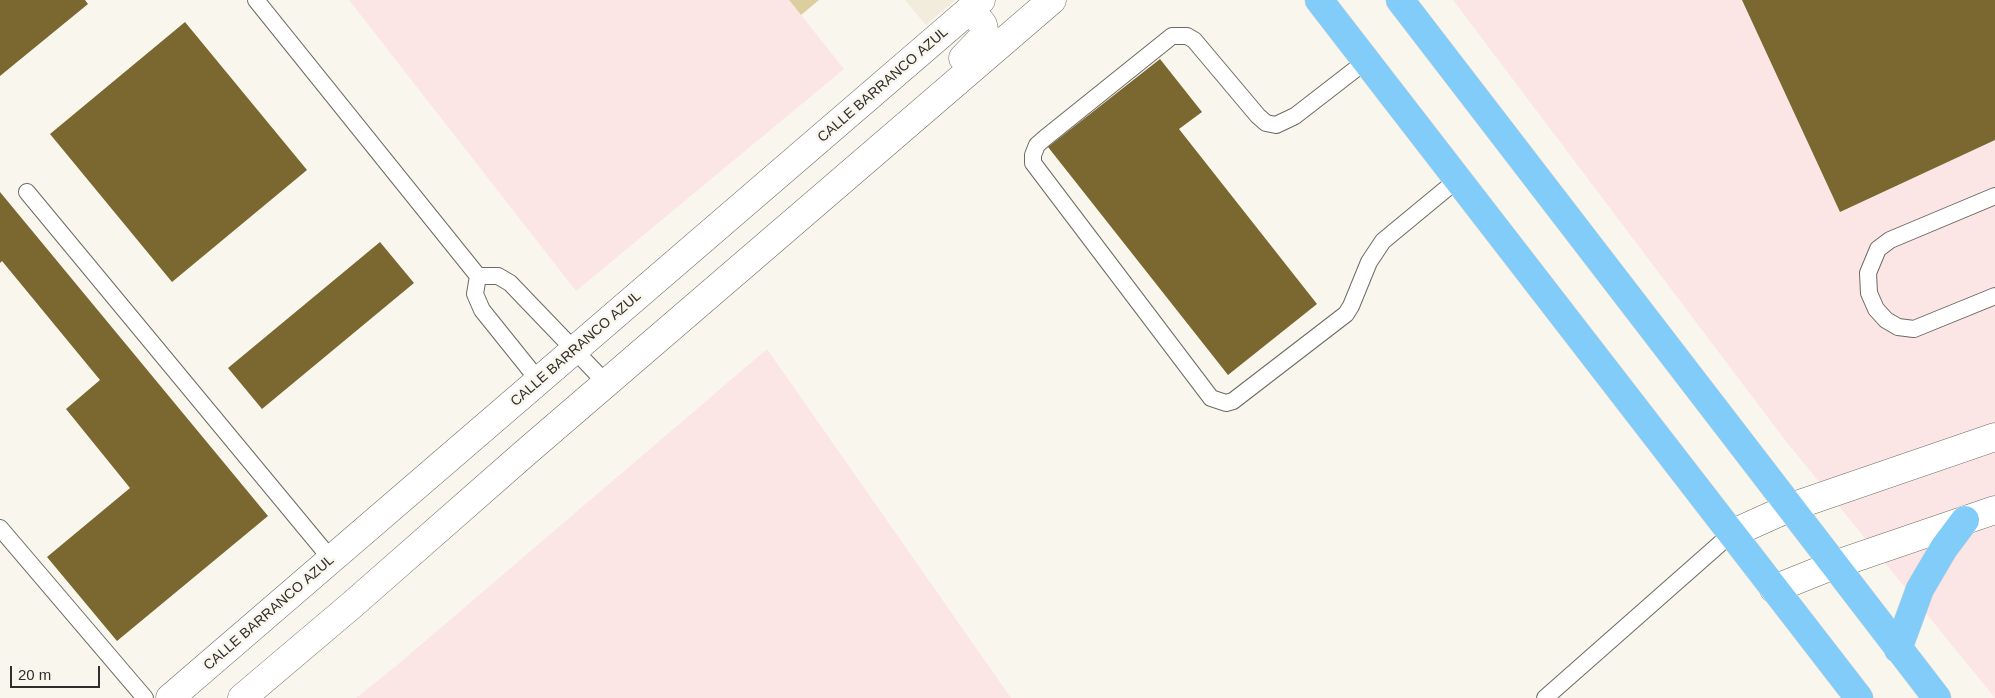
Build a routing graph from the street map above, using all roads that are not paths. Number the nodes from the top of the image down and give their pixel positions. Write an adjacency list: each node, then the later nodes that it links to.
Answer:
1 (256, 0): 11 (lane)
2 (1052, 0): 7 (main road)
3 (1319, 0): 6 (main road)
4 (1400, 0): 17 (main road)
5 (976, 5): 7 (main road); 13 (main road, CALLE BARRANCO AZUL)
6 (1366, 61): 8 (main road); 8 (lane)
7 (918, 115): 15 (main road)
8 (1458, 179): 21 (main road)
9 (27, 192): 22 (lane)
10 (1995, 196): 12 (lane)
11 (478, 276): 13 (lane); 14 (lane)
12 (1995, 296)
13 (575, 350): 14 (main road, CALLE BARRANCO AZUL); 15 (lane)
14 (538, 381): 22 (main road, CALLE BARRANCO AZUL)
15 (606, 383): 28 (main road)
16 (1995, 437): 17 (main road)
17 (1791, 507): 21 (main road); 23 (main road)
18 (1995, 510): 19 (main road)
19 (1965, 520): 23 (main road); 25 (main road)
20 (0, 528): 26 (lane)
21 (1731, 534): 24 (main road); 29 (lane)
22 (331, 559): 27 (main road, CALLE BARRANCO AZUL)
23 (1834, 565): 24 (main road); 25 (main road)
24 (1774, 588): 30 (main road)
25 (1898, 650): 31 (main road)
26 (145, 698)
27 (170, 698)
28 (242, 698)
29 (1545, 698)
30 (1859, 698)
31 (1937, 698)

